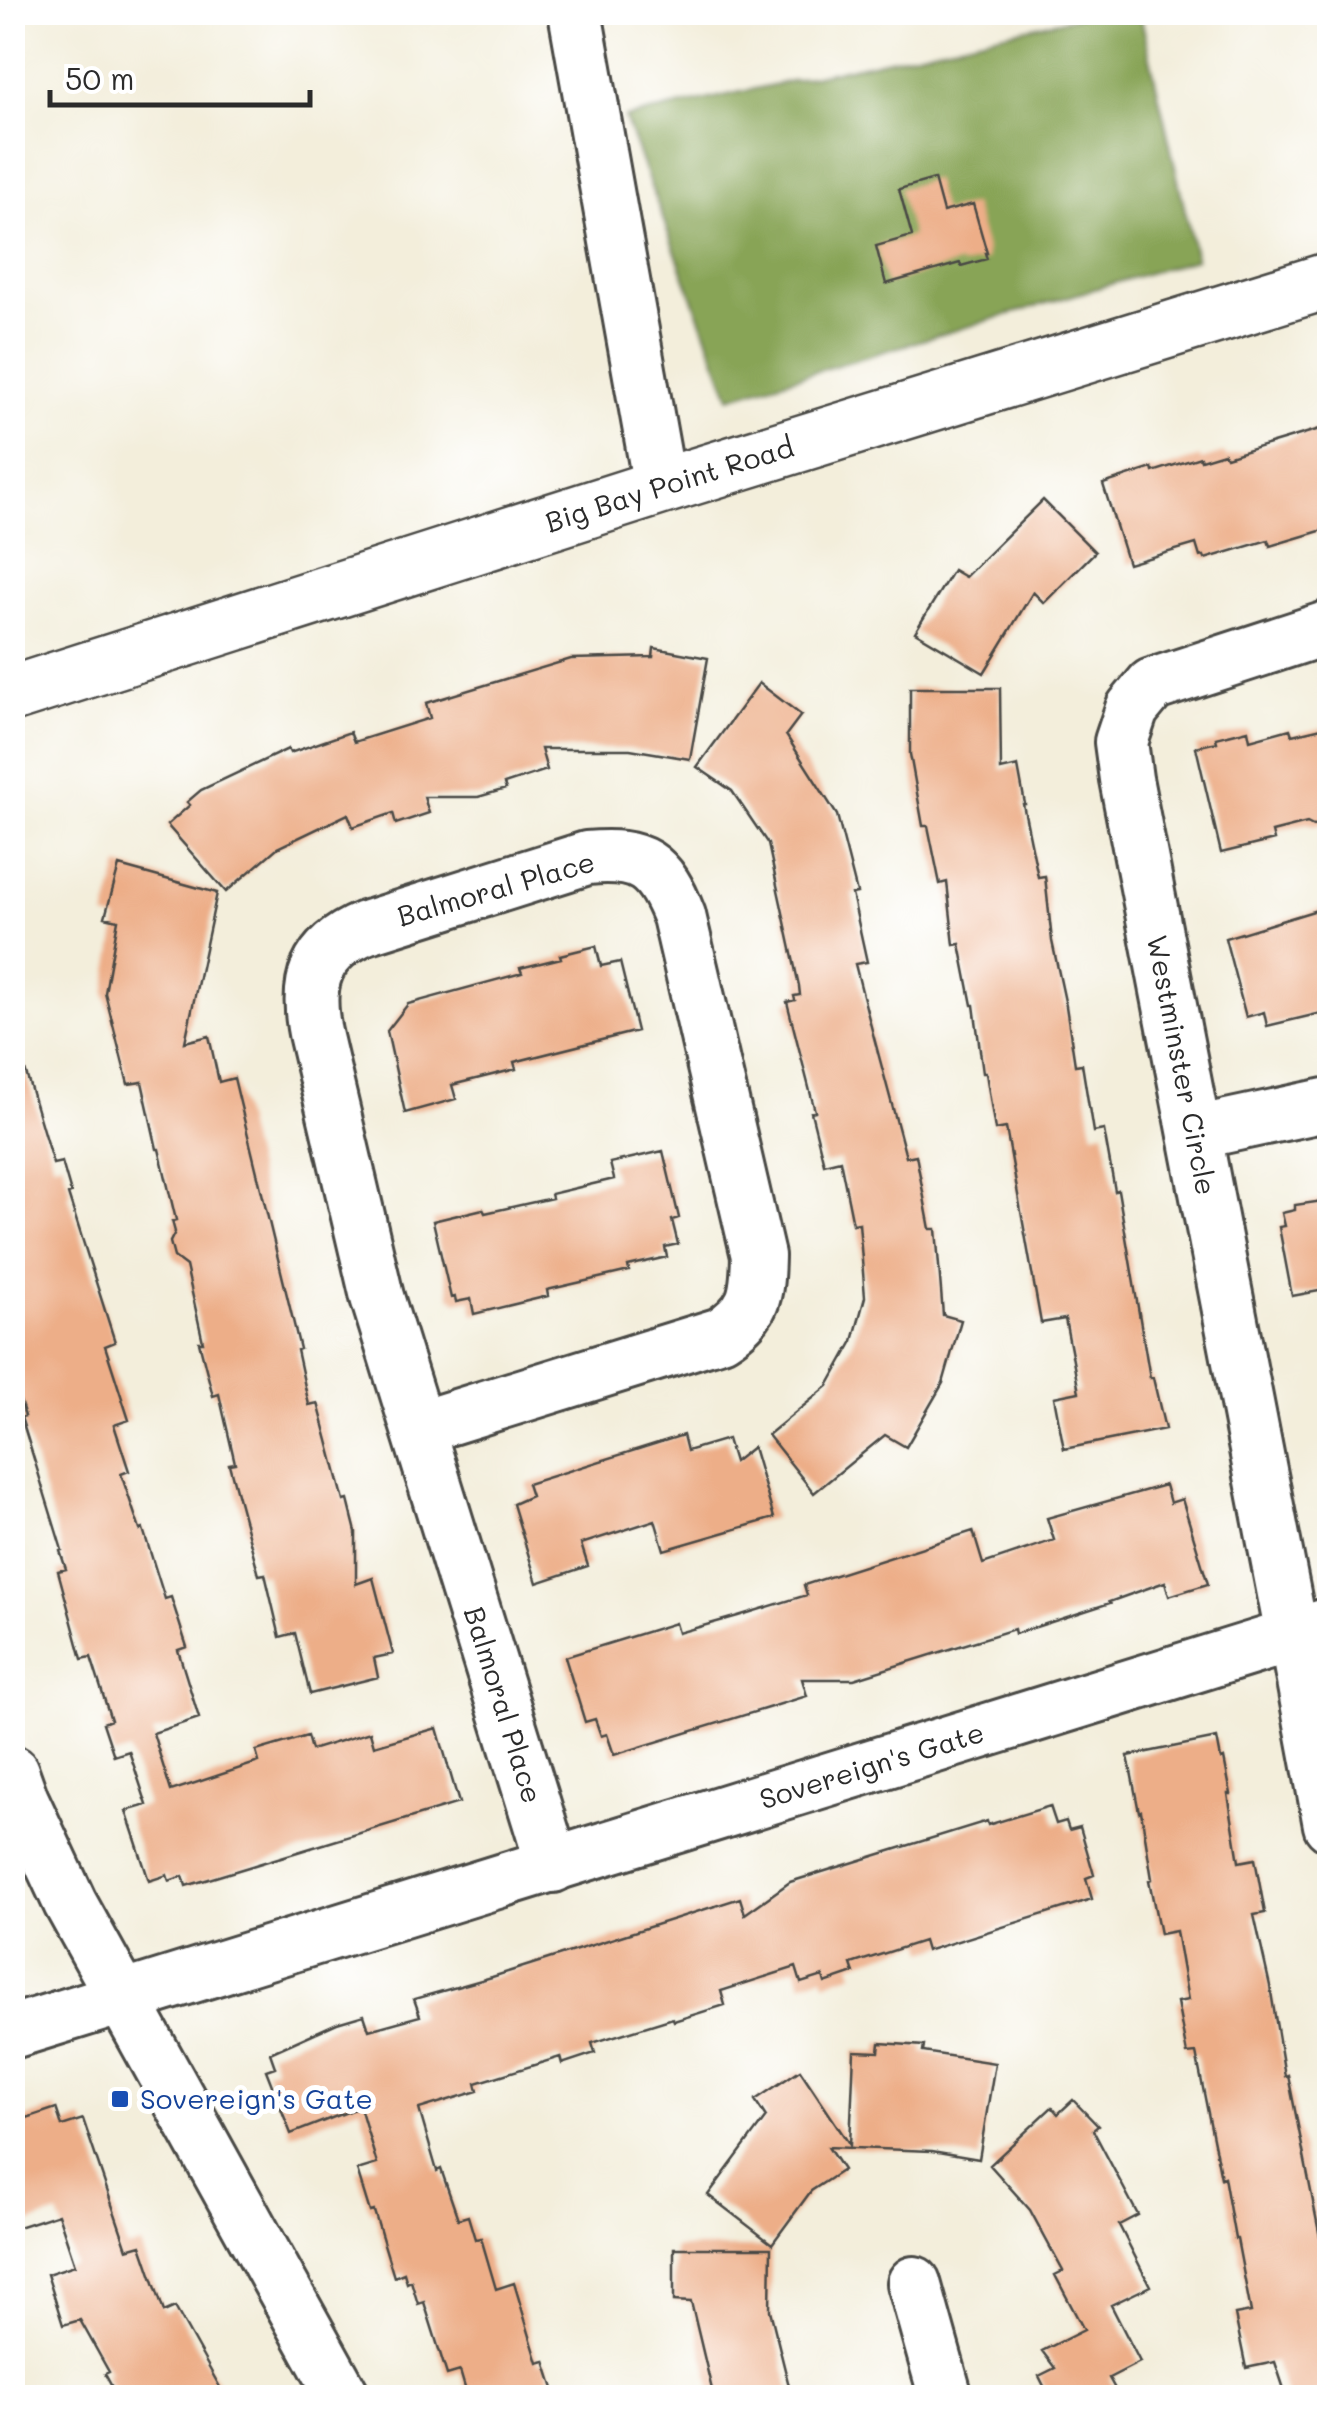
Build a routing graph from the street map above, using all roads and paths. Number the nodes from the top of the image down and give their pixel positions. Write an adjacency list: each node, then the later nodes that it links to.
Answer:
1 (575, 12): 3 (street)
2 (1330, 280): 3 (main road, Big Bay Point Road)
3 (660, 487): 5 (main road, Big Bay Point Road)
4 (1330, 627): 7 (street, Westminster Circle)
5 (12, 694)
6 (1330, 1104): 7 (street)
7 (1195, 1133): 9 (street, Westminster Circle)
8 (418, 1428): 8 (street, Balmoral Place); 12 (street, Balmoral Place)
9 (1311, 1629): 11 (street, Westminster Circle); 12 (street, Sovereign's Gate)
10 (12, 1772): 13 (street)
11 (1330, 1825)
12 (553, 1866): 13 (street, Sovereign's Gate)
13 (122, 1998): 14 (street, Sovereign's Gate); 16 (street)
14 (12, 2032)
15 (914, 2284): 17 (street)
16 (344, 2398)
17 (946, 2398)

